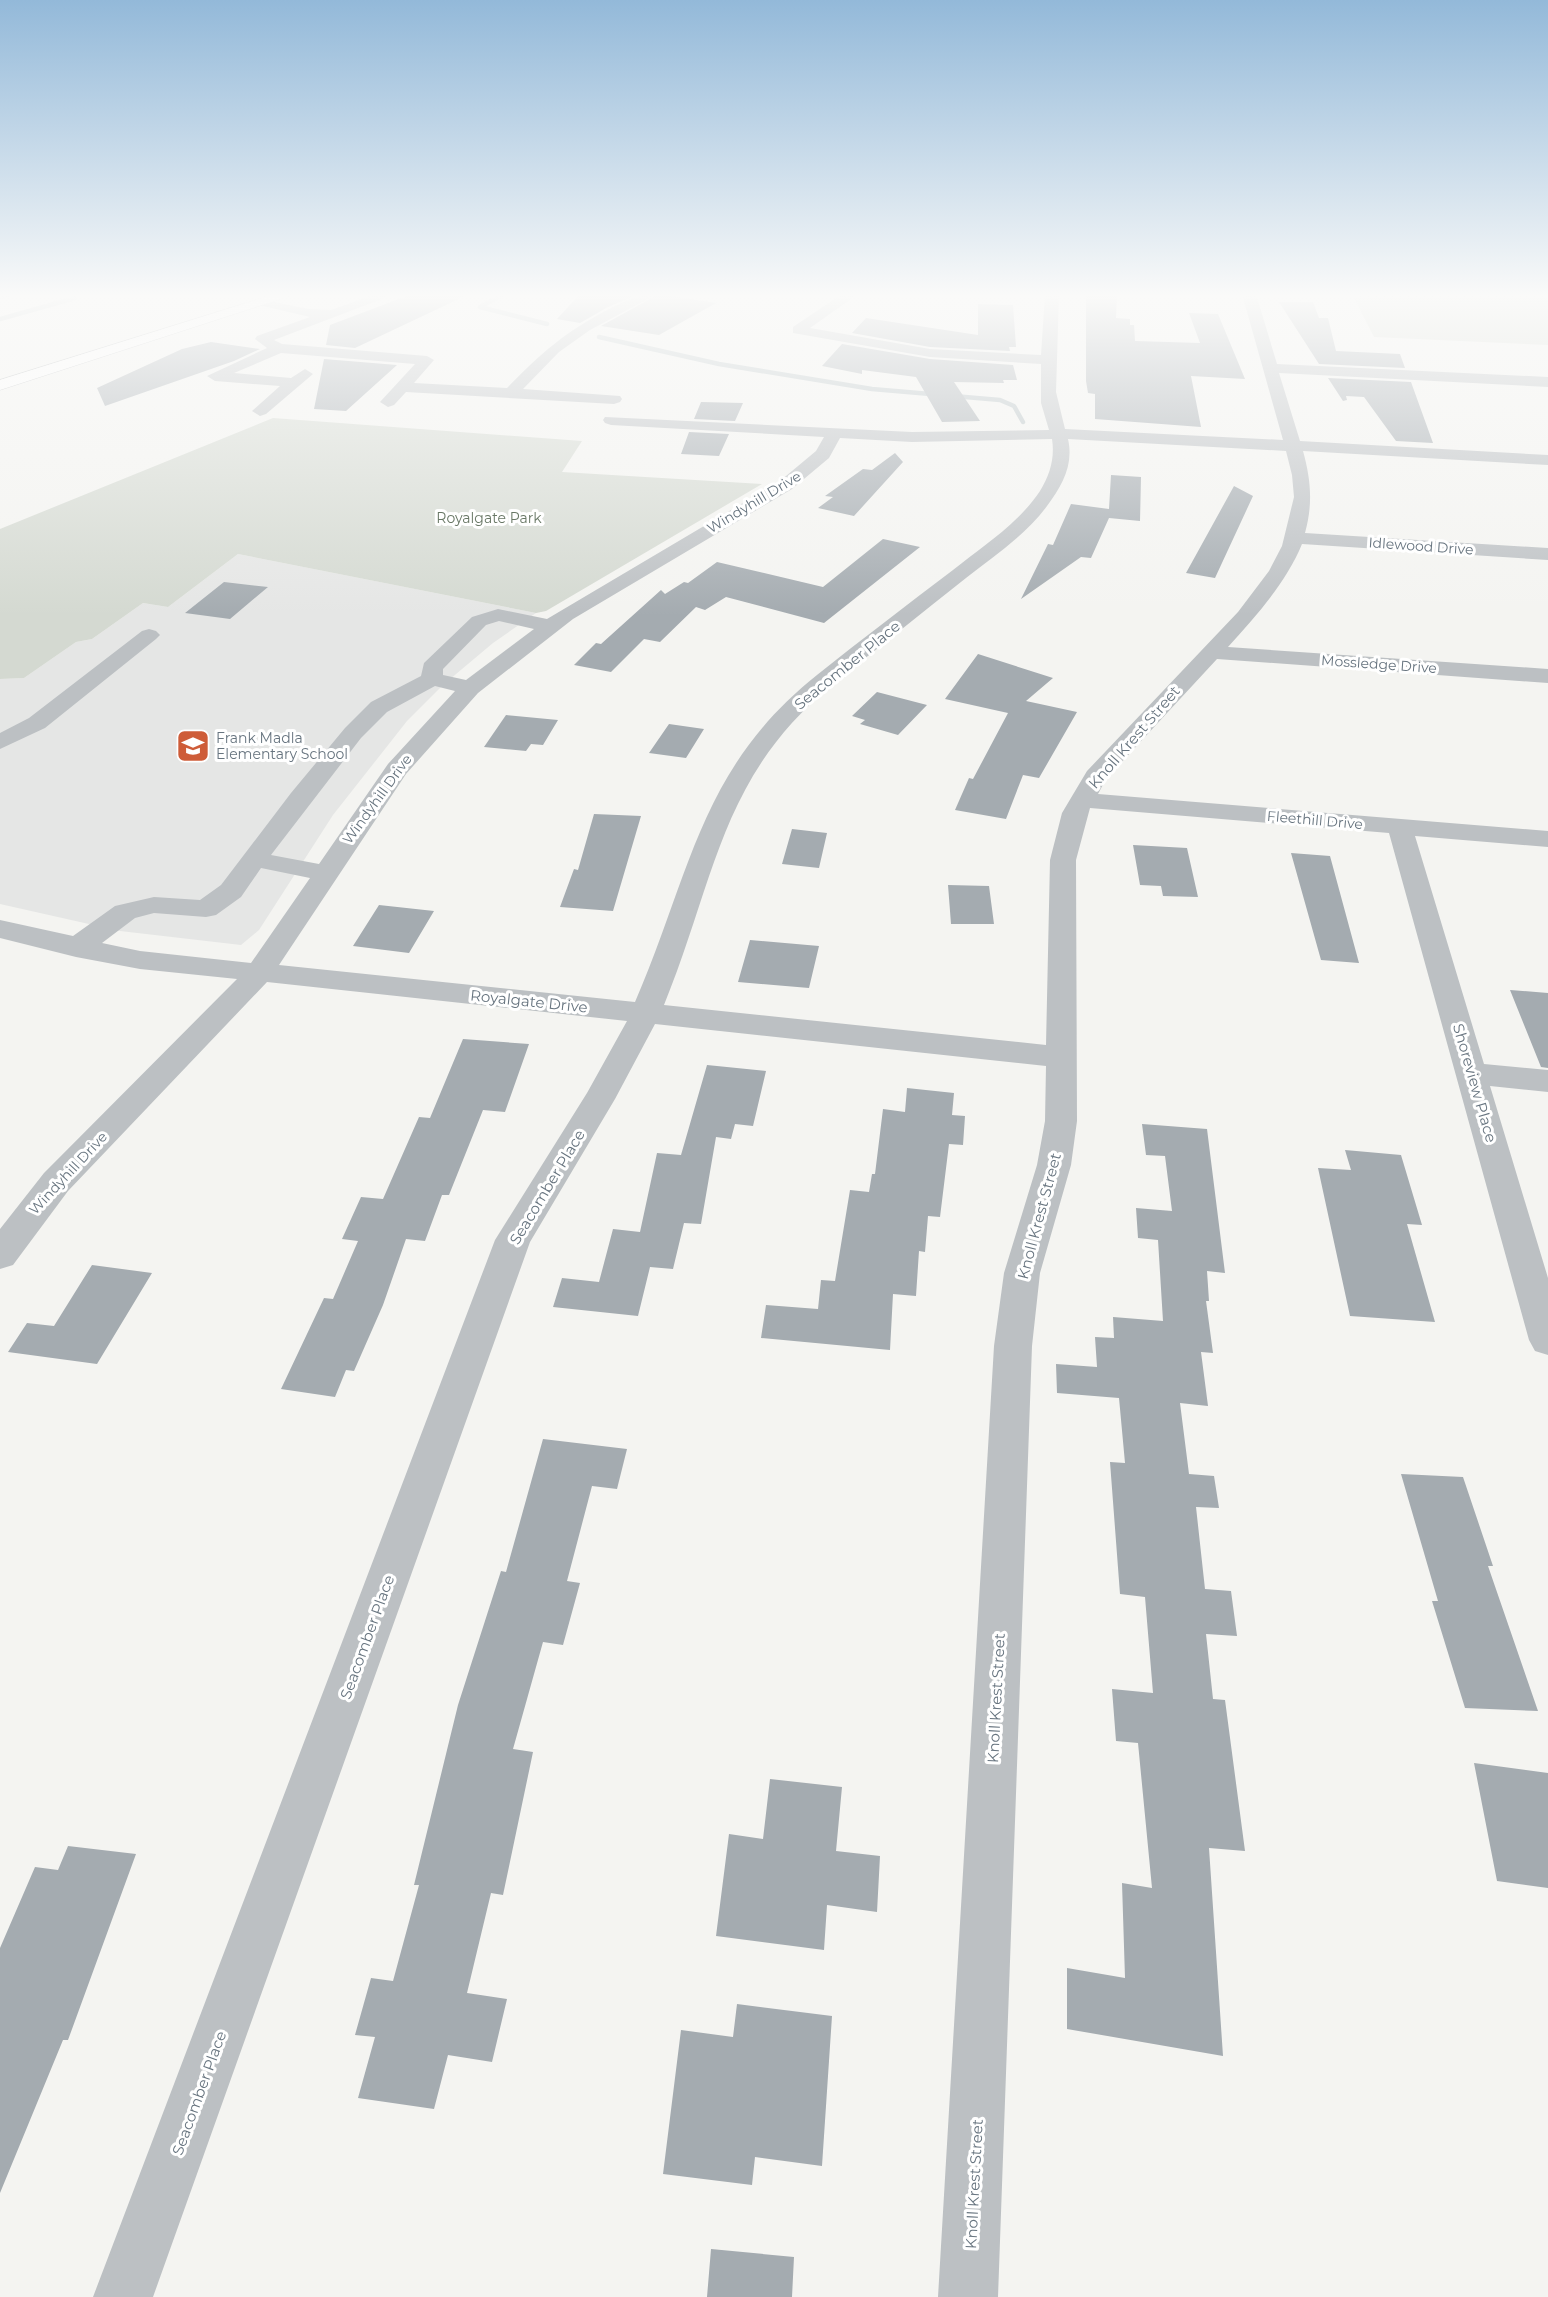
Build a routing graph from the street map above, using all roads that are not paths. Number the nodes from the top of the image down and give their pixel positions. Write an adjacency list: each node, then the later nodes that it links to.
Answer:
1 (272, 401): 4 (street)
2 (1050, 401): 7 (street, Seacomber Place)
3 (1280, 401): 8 (street, Knoll Krest Street)
4 (260, 411)
5 (612, 420): 6 (street)
6 (834, 433): 7 (street); 12 (street, Windyhill Drive)
7 (1060, 434): 8 (street); 27 (street, Seacomber Place)
8 (1293, 446): 9 (street); 10 (street, Knoll Krest Street)
9 (1548, 460)
10 (1295, 538): 11 (street, Idlewood Drive); 14 (street, Knoll Krest Street)
11 (1548, 554)
12 (550, 626): 16 (street); 17 (street, Windyhill Drive)
13 (149, 635): 18 (street)
14 (1210, 652): 15 (street, Mossledge Drive); 19 (street, Knoll Krest Street)
15 (1548, 676)
16 (432, 679): 17 (street); 22 (street)
17 (470, 688): 23 (street, Windyhill Drive)
18 (0, 741)
19 (1082, 800): 20 (street, Fleethill Drive); 28 (street, Knoll Krest Street)
20 (1400, 827): 21 (street, Fleethill Drive); 29 (street, Shoreview Place)
21 (1548, 839)
22 (255, 859): 23 (street); 25 (street)
23 (325, 873): 26 (street, Windyhill Drive)
24 (0, 929): 25 (street, Royalgate Drive)
25 (76, 948): 26 (street, Royalgate Drive)
26 (259, 973): 27 (street, Royalgate Drive); 31 (street, Windyhill Drive)
27 (646, 1012): 28 (street, Royalgate Drive); 33 (street, Seacomber Place)
28 (1061, 1057): 34 (street, Knoll Krest Street)
29 (1472, 1073): 30 (street); 32 (street, Shoreview Place)
30 (1548, 1080)
31 (0, 1255)
32 (1548, 1340)
33 (123, 2297)
34 (968, 2297)

